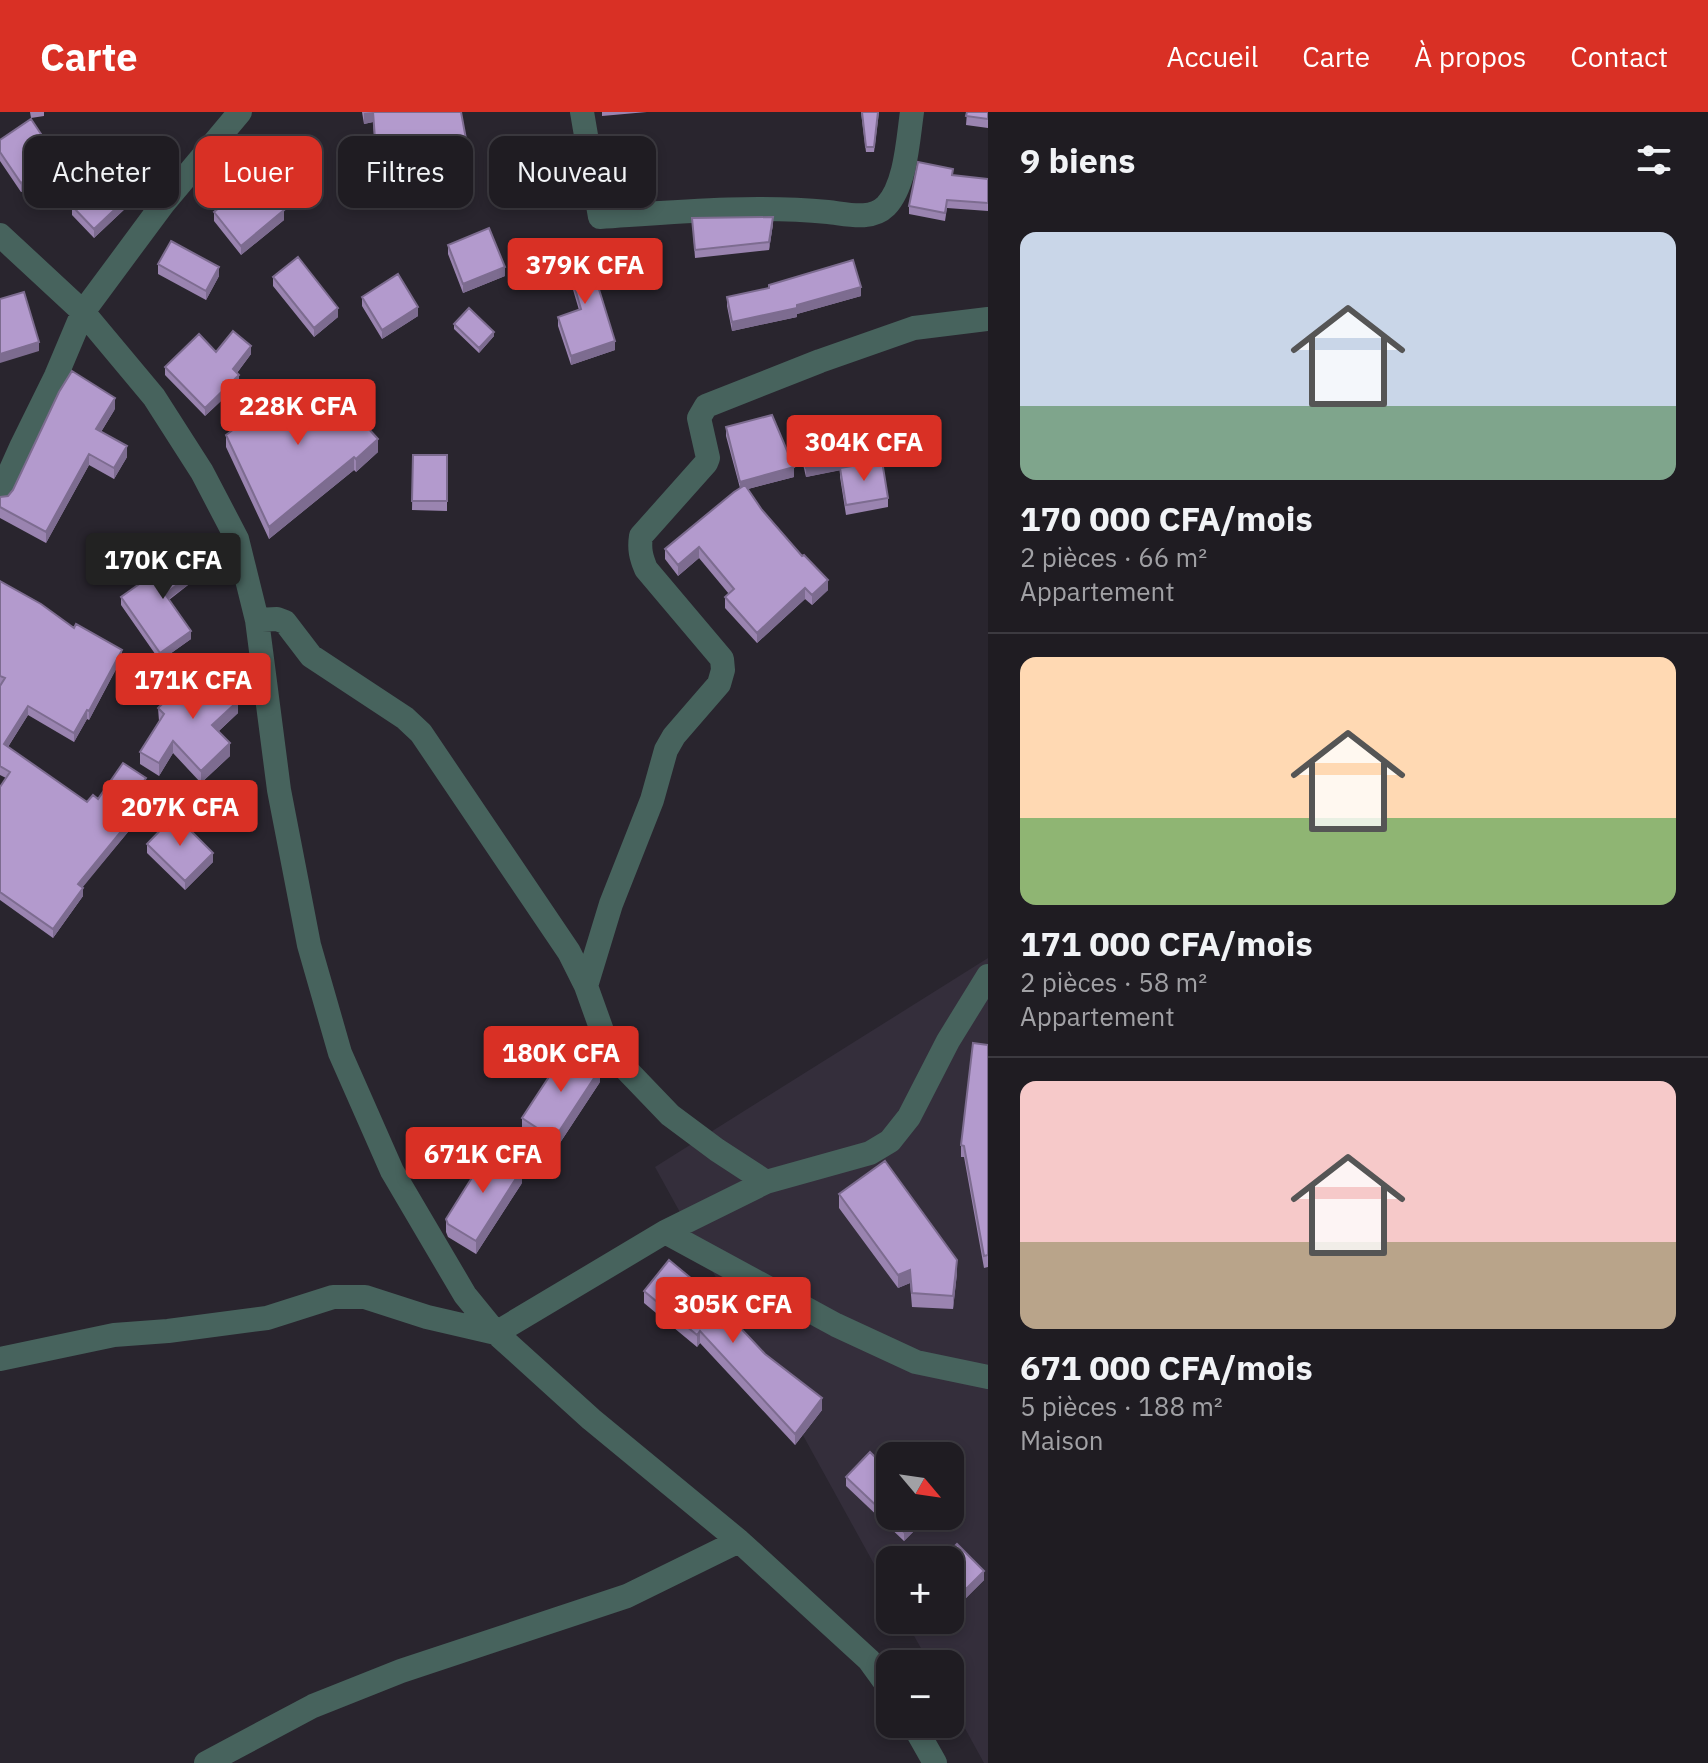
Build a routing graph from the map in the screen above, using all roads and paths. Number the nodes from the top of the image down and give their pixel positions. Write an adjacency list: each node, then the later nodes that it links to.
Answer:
1 (240, 112): 5 (street)
2 (582, 112): 3 (street)
3 (912, 112)
4 (0, 235): 5 (street)
5 (83, 312): 7 (street); 8 (street)
6 (988, 319): 10 (street)
7 (0, 494)
8 (257, 620): 10 (street); 13 (street)
9 (988, 976): 11 (street)
10 (586, 986): 11 (street)
11 (766, 1182): 12 (street)
12 (665, 1232): 13 (street); 15 (street)
13 (496, 1333): 14 (street); 16 (street)
14 (0, 1359)
15 (988, 1377)
16 (739, 1541): 17 (street); 19 (street)
17 (876, 1670)
18 (921, 1738): 20 (street)
19 (206, 1763)
20 (935, 1763)

